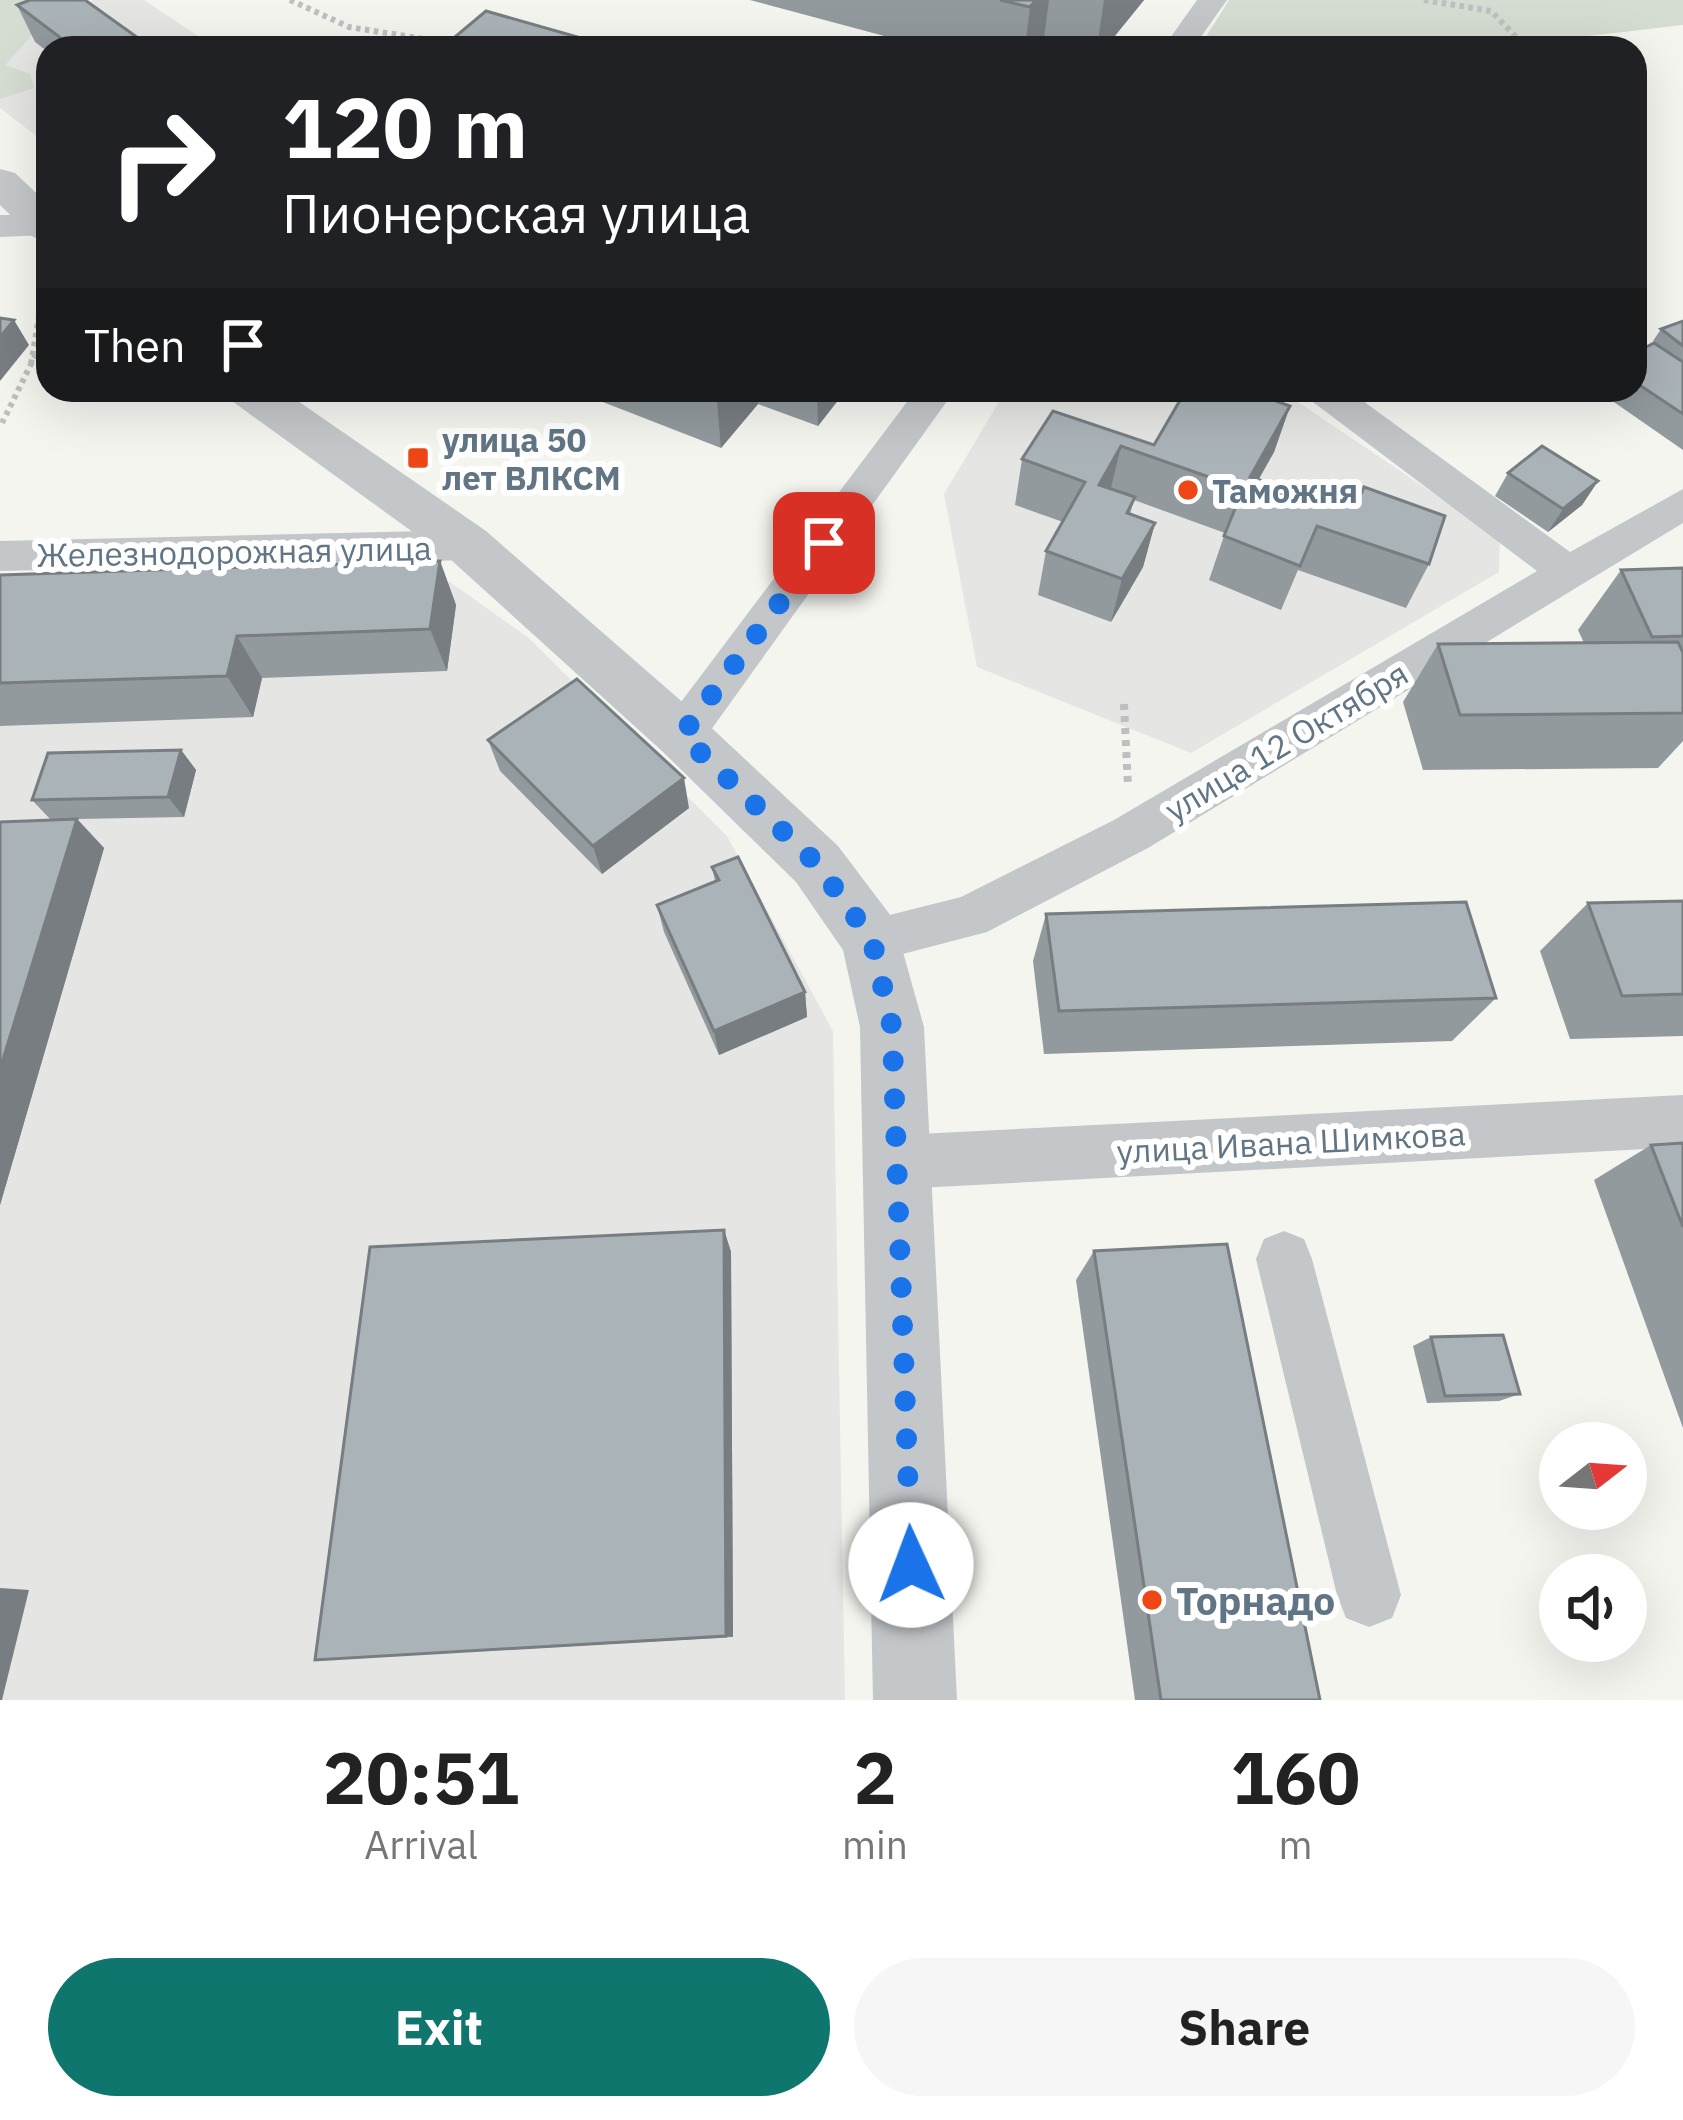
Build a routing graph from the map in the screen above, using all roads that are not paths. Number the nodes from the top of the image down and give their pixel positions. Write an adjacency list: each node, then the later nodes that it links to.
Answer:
1 (1212, 0): 2 (street)
2 (1186, 36)
3 (0, 182): 5 (street)
4 (0, 226): 6 (street)
5 (36, 226)
6 (36, 236)
7 (266, 402): 11 (street)
8 (927, 402): 14 (street)
9 (1338, 402): 13 (street)
10 (1683, 504): 13 (street, улица 12 Октября)
11 (468, 545): 12 (street, Железнодорожная улица); 14 (street)
12 (0, 556)
13 (1568, 572): 15 (street, улица 12 Октября)
14 (682, 735): 15 (street)
15 (872, 940): 17 (street)
16 (1683, 1121): 17 (street, улица Ивана Шимкова)
17 (899, 1162): 20 (street)
18 (1283, 1258): 19 (street)
19 (1369, 1595)
20 (915, 1700)

